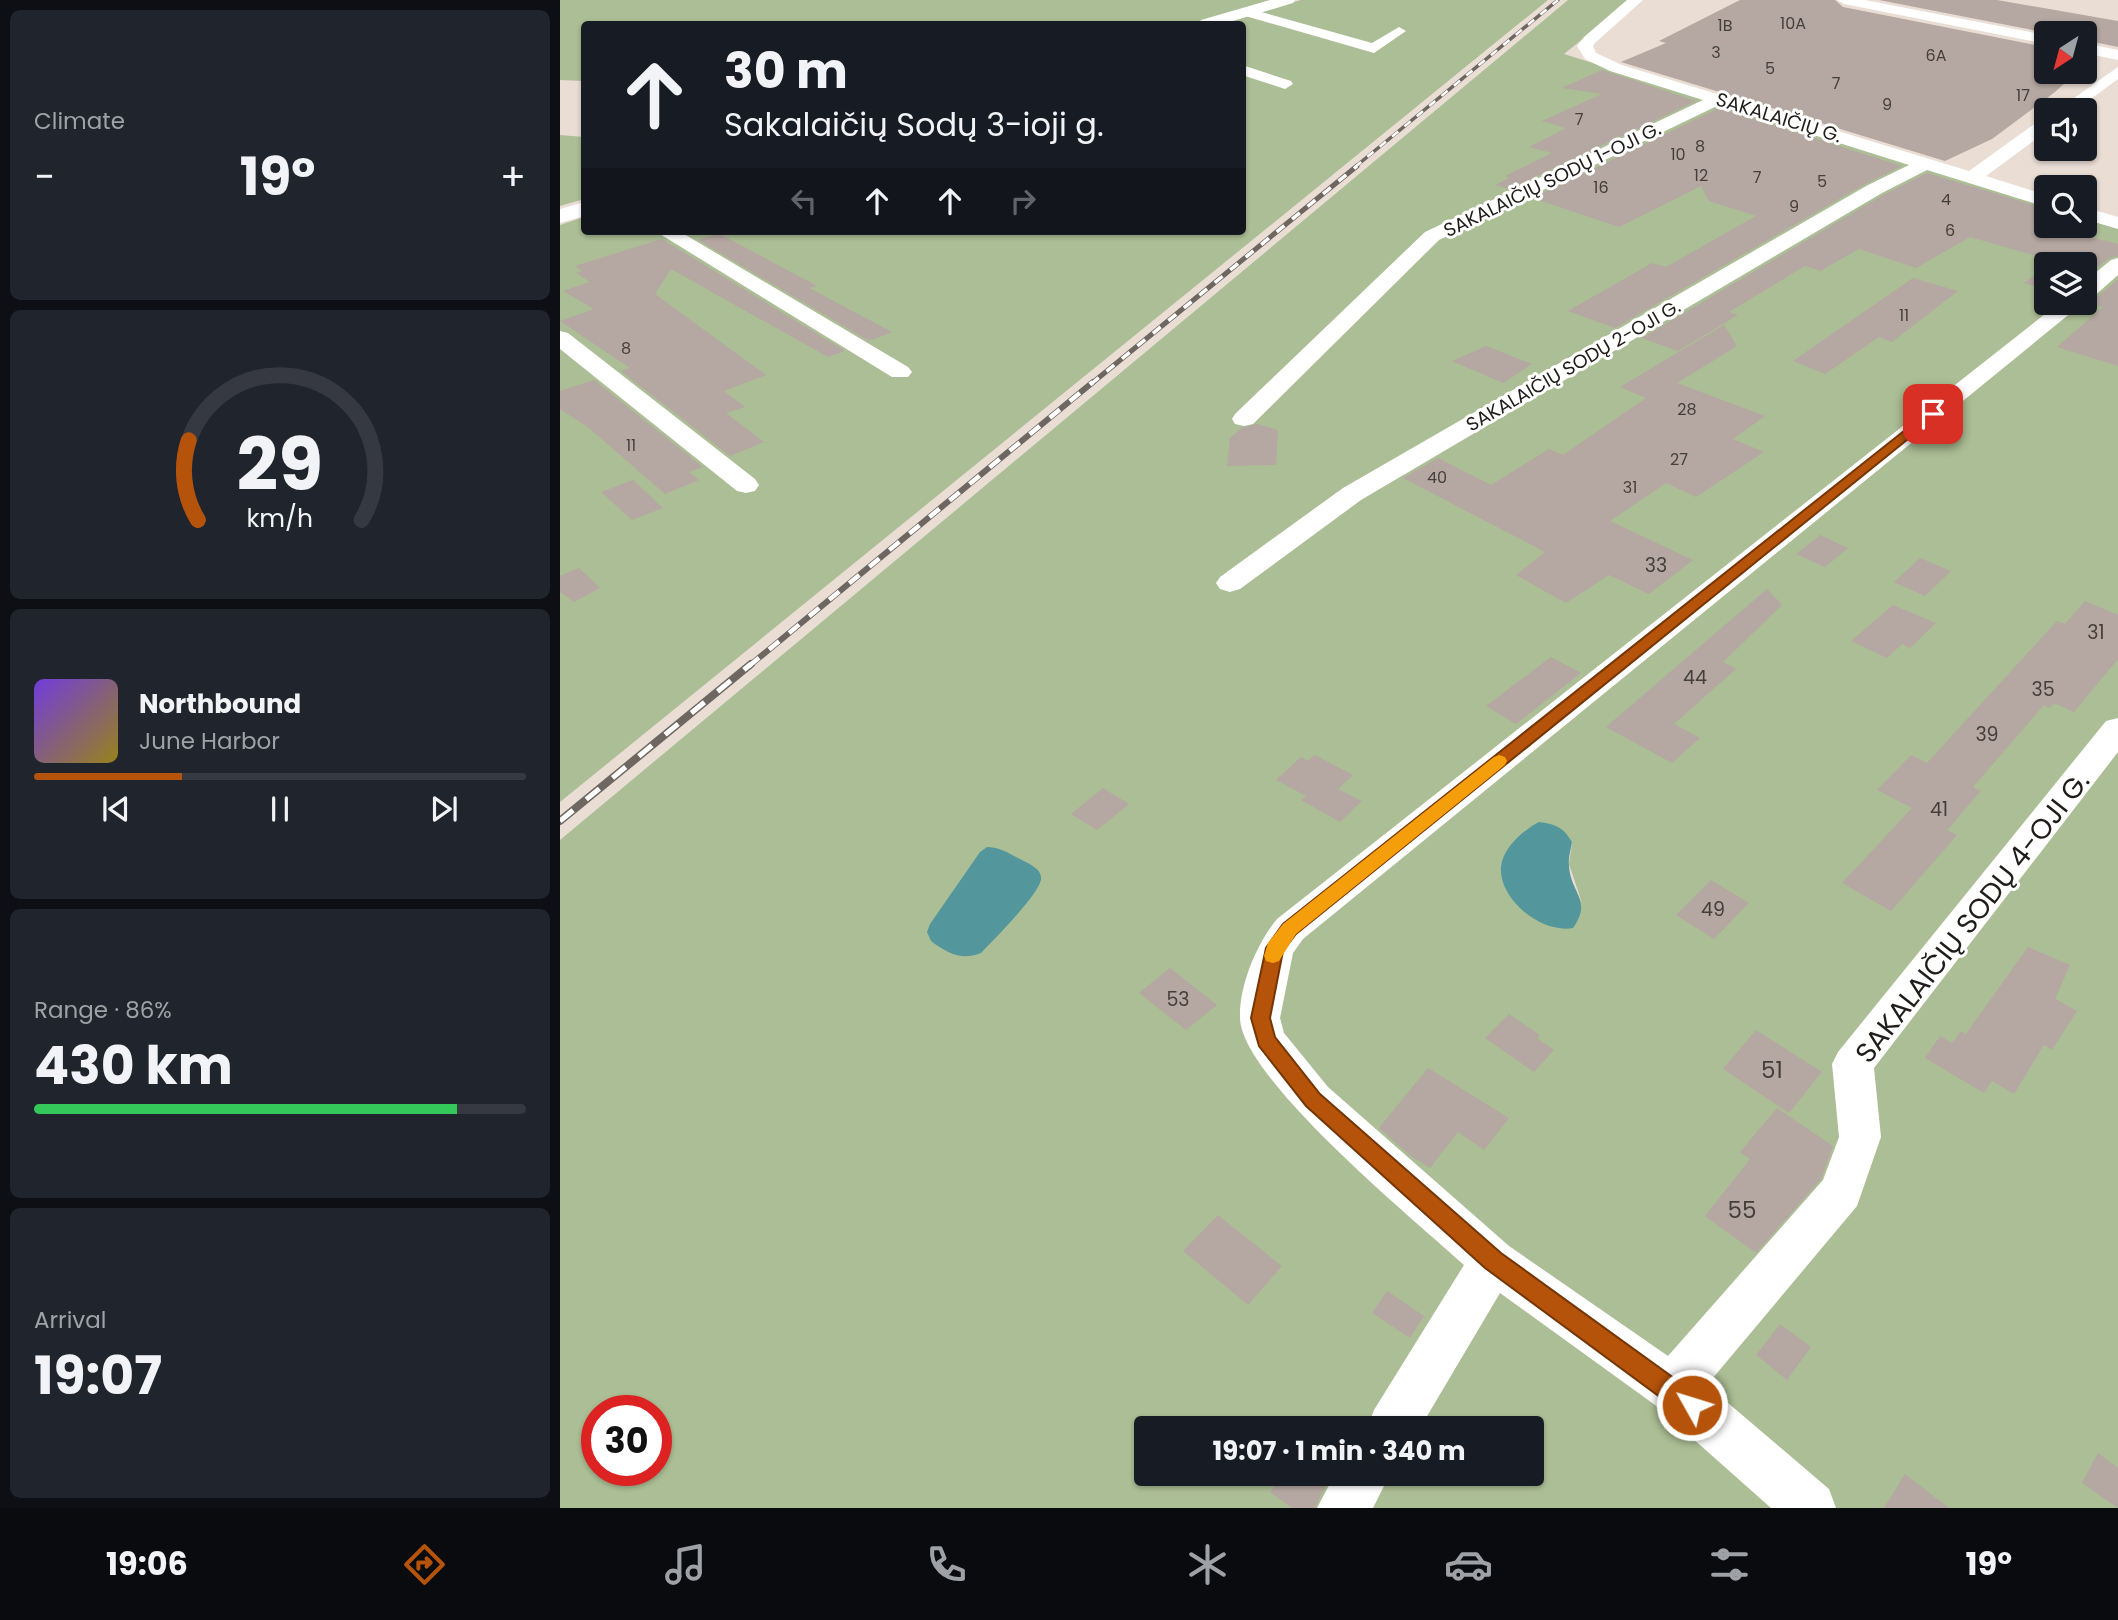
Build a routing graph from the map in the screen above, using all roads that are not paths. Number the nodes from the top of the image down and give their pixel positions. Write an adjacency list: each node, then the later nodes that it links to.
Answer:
1 (1287, 0): 4 (main road)
2 (1636, 0): 14 (street, SAKALAIČIŲ G.)
3 (1844, 0): 7 (street)
4 (1248, 12): 5 (main road); 6 (street)
5 (1217, 21)
6 (1399, 31)
7 (2034, 38)
8 (2097, 51): 9 (street)
9 (2118, 55)
10 (1246, 71): 12 (street)
11 (2118, 72): 13 (street)
12 (1285, 83)
13 (2082, 98)
14 (1719, 99): 16 (street, SAKALAIČIŲ G.); 29 (street, SAKALAIČIŲ SODŲ 1-OJI G.)
15 (2034, 133): 17 (street)
16 (1927, 163): 17 (street, SAKALAIČIŲ G.); 31 (street, SAKALAIČIŲ SODŲ 2-OJI G.)
17 (1972, 177): 18 (street, SAKALAIČIŲ G.)
18 (2034, 197)
19 (581, 210): 20 (main road)
20 (560, 216)
21 (2097, 217): 22 (street)
22 (2118, 223)
23 (672, 235): 28 (street)
24 (2118, 264): 25 (street)
25 (2097, 282)
26 (2057, 315): 33 (street)
27 (560, 338): 30 (street)
28 (901, 372)
29 (1244, 419)
30 (746, 485)
31 (1230, 583)
32 (2118, 729): 34 (street, SAKALAIČIŲ SODŲ 4-OJI G.)
33 (1493, 1261): 34 (street); 35 (street)
34 (1672, 1388): 38 (street)
35 (1399, 1416)
36 (1357, 1486): 37 (street)
37 (1343, 1508)
38 (1810, 1508)

